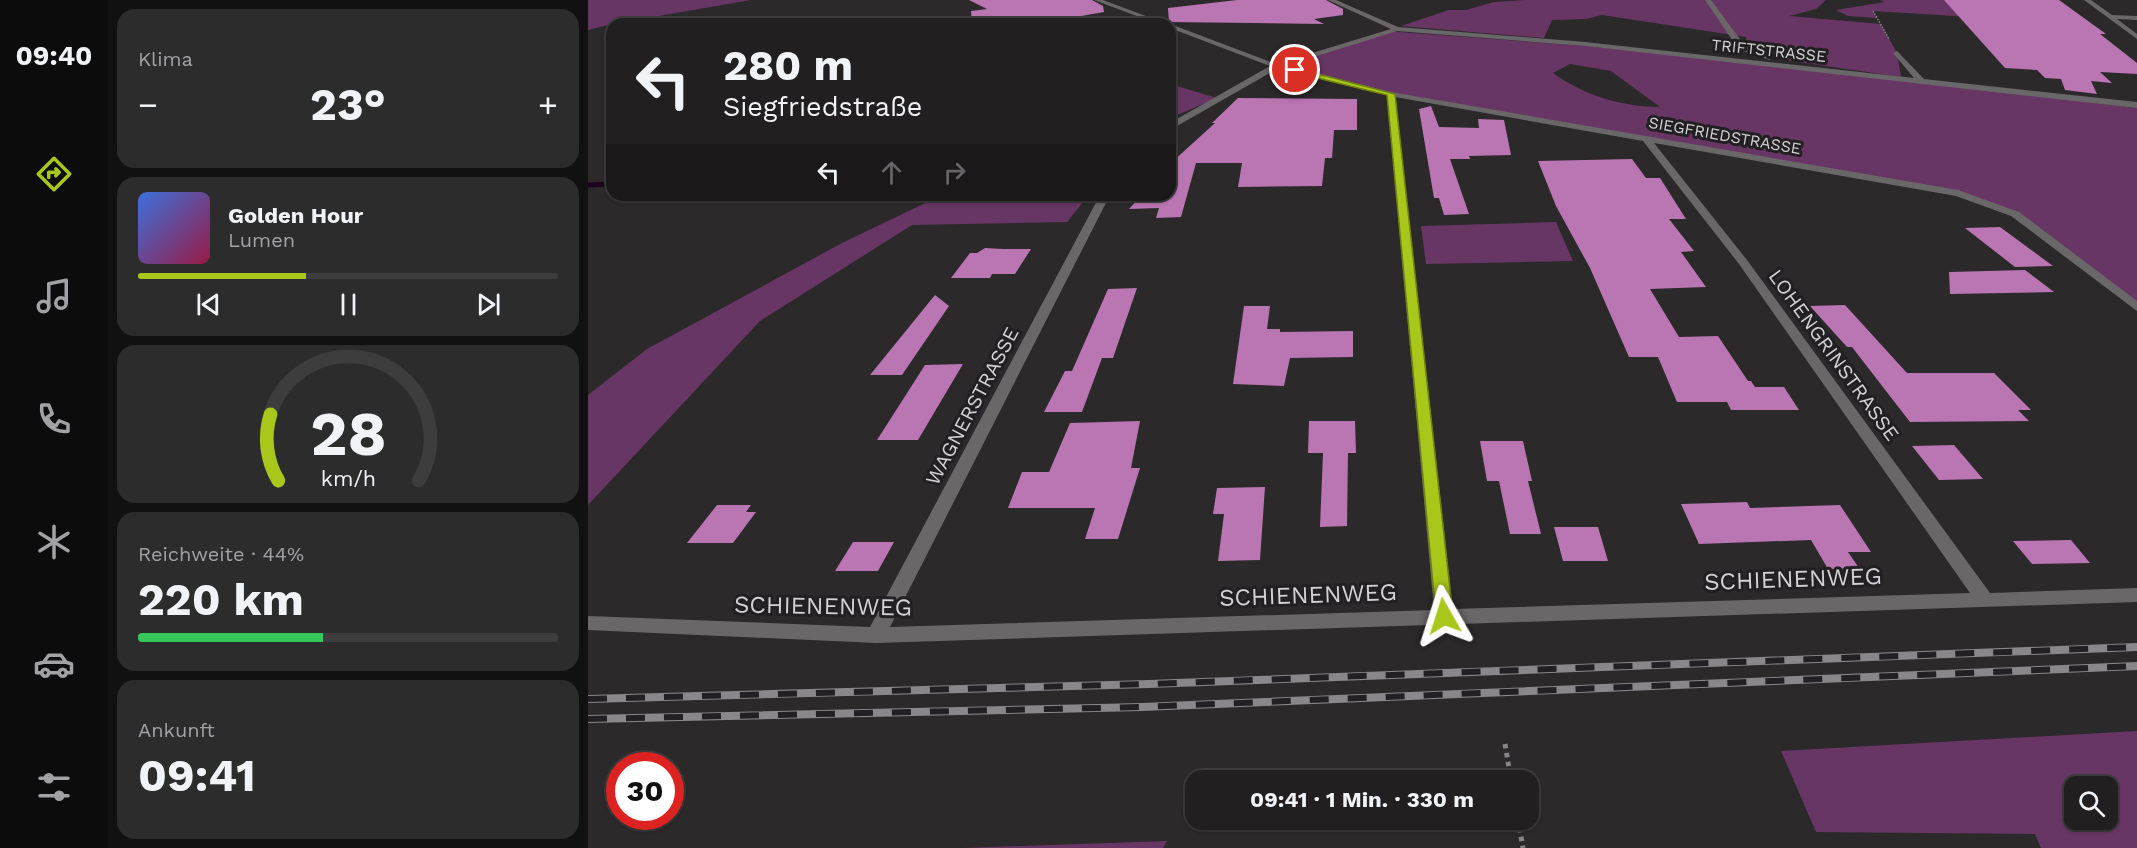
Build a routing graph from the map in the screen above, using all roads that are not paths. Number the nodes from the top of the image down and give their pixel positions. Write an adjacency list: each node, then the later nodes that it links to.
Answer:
1 (1097, 0): 6 (street)
2 (1331, 0): 9 (street)
3 (1708, 0): 12 (street)
4 (2088, 0): 5 (street)
5 (2110, 17): 7 (street); 10 (street)
6 (1147, 18)
7 (2137, 18)
8 (1176, 28): 13 (street, SIEGFRIEDSTRASSE)
9 (1397, 29): 12 (street, TRIFTSTRASSE); 13 (street)
10 (2137, 37)
11 (1898, 53): 14 (street)
12 (1785, 65): 14 (street, TRIFTSTRASSE)
13 (1276, 66): 15 (street, SIEGFRIEDSTRASSE); 17 (street)
14 (1921, 81): 16 (street, TRIFTSTRASSE)
15 (1391, 94): 18 (street, SIEGFRIEDSTRASSE); 23 (street)
16 (2137, 105)
17 (1176, 124)
18 (1646, 138): 20 (street, SIEGFRIEDSTRASSE); 22 (street, LOHENGRINSTRASSE)
19 (1102, 201): 25 (street, WAGNERSTRASSE)
20 (2137, 307)
21 (2137, 595): 22 (street, SCHIENENWEG)
22 (1984, 599): 23 (street, SCHIENENWEG)
23 (1444, 616): 25 (street, SCHIENENWEG)
24 (588, 623): 25 (street, SCHIENENWEG)
25 (876, 635)

